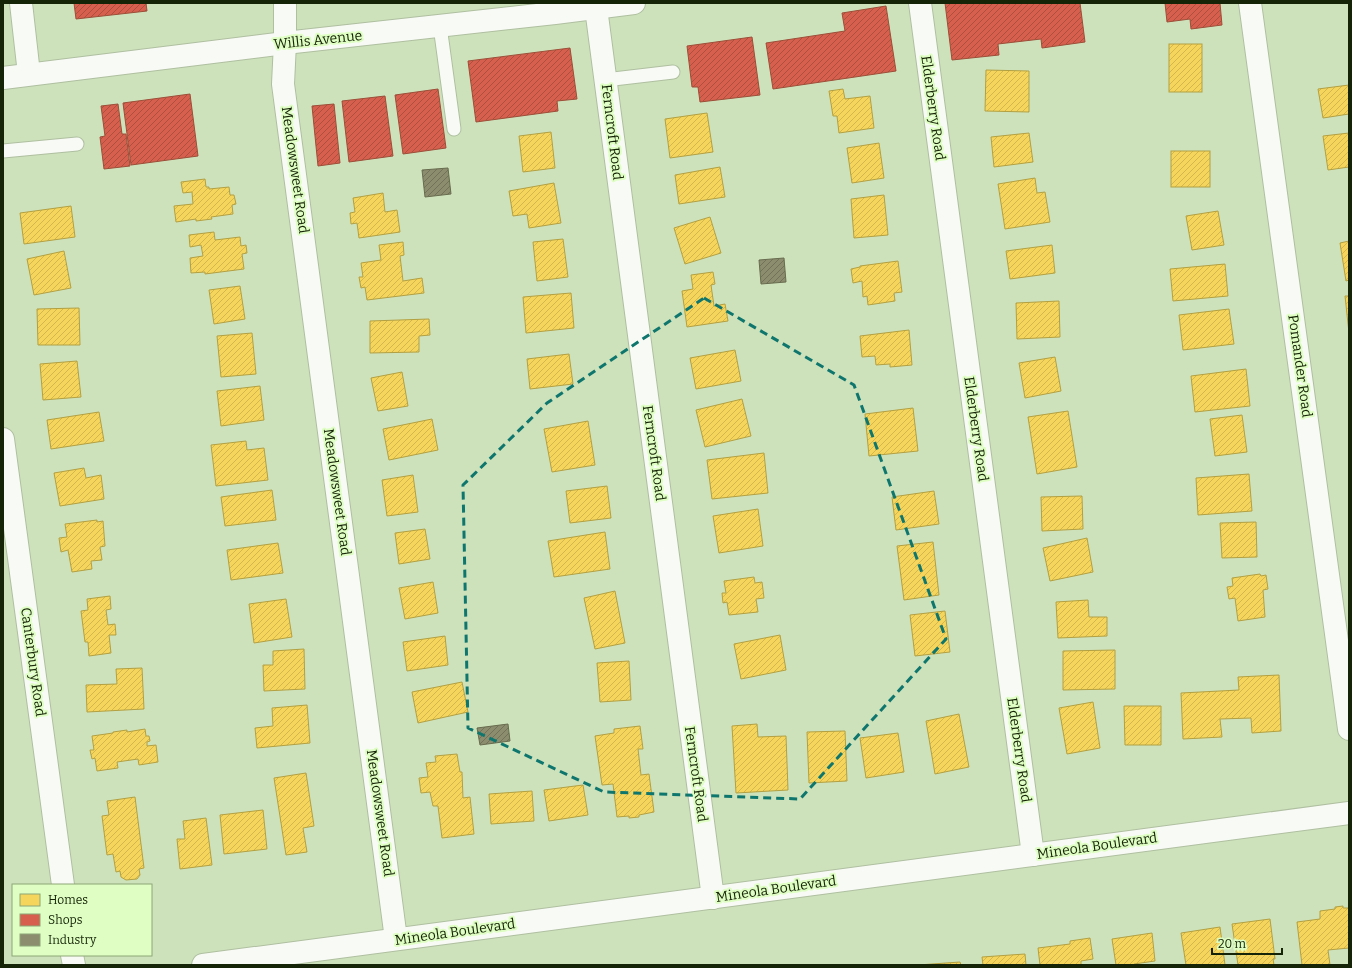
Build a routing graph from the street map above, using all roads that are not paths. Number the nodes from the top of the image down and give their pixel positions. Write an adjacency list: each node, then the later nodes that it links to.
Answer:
1 (21, 3): 11 (street)
2 (285, 3): 9 (street, Meadowsweet Road)
3 (634, 3): 7 (street, Willis Avenue)
4 (920, 3): 20 (street, Elderberry Road)
5 (1250, 3): 18 (street, Pomander Road)
6 (554, 8): 7 (street, Willis Avenue); 8 (street, Willis Avenue)
7 (596, 8): 13 (street, Ferncroft Road)
8 (440, 26): 9 (street, Willis Avenue); 14 (lane)
9 (285, 43): 11 (street, Willis Avenue); 23 (street, Meadowsweet Road)
10 (673, 72): 13 (lane)
11 (30, 74): 12 (street, Willis Avenue)
12 (3, 78)
13 (605, 80): 22 (street, Ferncroft Road)
14 (454, 129)
15 (78, 144): 16 (lane)
16 (3, 151)
17 (3, 439): 21 (street, Canterbury Road)
18 (1349, 729)
19 (1349, 813): 20 (street, Mineola Boulevard)
20 (1033, 855): 22 (street, Mineola Boulevard)
21 (63, 884)
22 (713, 898): 23 (street, Mineola Boulevard)
23 (396, 939): 24 (street, Mineola Boulevard)
24 (203, 965)

